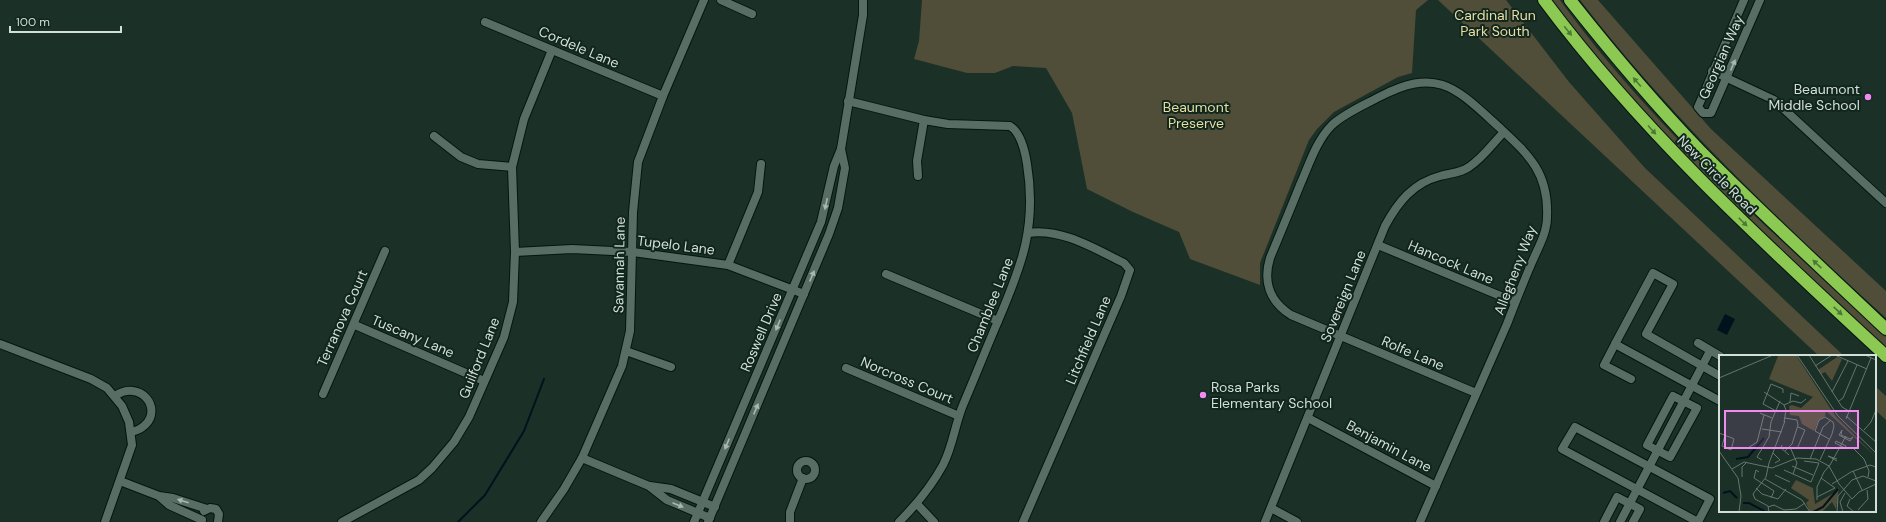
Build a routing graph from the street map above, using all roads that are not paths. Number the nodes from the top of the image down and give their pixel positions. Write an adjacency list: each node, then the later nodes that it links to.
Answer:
1 (704, 0): 13 (street, Savannah Lane)
2 (720, 0): 8 (street)
3 (863, 0): 14 (street, Roswell Drive)
4 (1544, 0): 43 (highway, New Circle Road, one-way to 43)
5 (1570, 0): 35 (highway, New Circle Road, one-way to 5)
6 (1744, 0): 11 (street, Georgian Way)
7 (1760, 0): 12 (street, Georgian Way, one-way to 7)
8 (752, 14)
9 (485, 22): 10 (street, Cordele Lane)
10 (552, 50): 13 (street, Cordele Lane); 20 (street, Guilford Lane)
11 (1712, 71): 12 (street); 12 (street, Georgian Way)
12 (1727, 78): 22 (street)
13 (663, 96): 27 (street, Savannah Lane)
14 (848, 101): 15 (street, Chamblee Lane); 18 (street, Roswell Drive)
15 (924, 120): 21 (street); 23 (street, Chamblee Lane)
16 (1504, 132): 24 (street, Sovereign Lane); 32 (street, Allegheny Way); 36 (street, Allegheny Way)
17 (434, 136): 20 (street)
18 (841, 149): 30 (street, Roswell Drive, one-way to 30); 31 (street, Roswell Drive, one-way to 18)
19 (761, 164): 28 (street)
20 (512, 167): 26 (street, Guilford Lane)
21 (918, 176)
22 (1886, 203)
23 (1028, 233): 33 (street, Chamblee Lane); 85 (street, Litchfield Lane)
24 (1378, 245): 32 (street, Hancock Lane); 36 (street, Sovereign Lane)
25 (385, 251): 34 (street, Terranova Court)
26 (515, 252): 27 (street, Tupelo Lane); 49 (street, Guilford Lane)
27 (633, 252): 28 (street, Tupelo Lane); 40 (street, Savannah Lane)
28 (728, 264): 30 (street, Tupelo Lane)
29 (886, 274): 33 (street)
30 (793, 290): 31 (street, Tupelo Lane); 68 (street, Roswell Drive, one-way to 68)
31 (804, 294): 71 (street, Roswell Drive, one-way to 31)
32 (1515, 302): 51 (street, Allegheny Way)
33 (998, 321): 56 (street, Chamblee Lane)
34 (354, 325): 49 (street, Tuscany Lane); 52 (street, Terranova Court)
35 (1886, 329)
36 (1340, 336): 51 (street, Rolfe Lane); 57 (street, Sovereign Lane)
37 (1698, 343): 41 (street)
38 (1615, 344): 44 (street); 48 (street); 50 (street)
39 (0, 346): 53 (street)
40 (626, 351): 45 (street); 60 (street, Savannah Lane)
41 (1710, 351): 42 (street); 44 (street)
42 (1719, 356)
43 (1886, 356)
44 (1702, 367): 47 (street); 50 (street)
45 (671, 368)
46 (846, 368): 56 (street, Norcross Court)
47 (1719, 376)
48 (1631, 379)
49 (484, 381): 79 (street, Guilford Lane)
50 (1692, 387): 54 (street); 55 (street)
51 (1476, 393): 65 (street, Allegheny Way)
52 (323, 394)
53 (115, 396): 58 (street); 58 (street)
54 (1719, 401)
55 (1684, 402): 59 (street); 59 (street); 59 (street)
56 (959, 416): 69 (street, Chamblee Lane)
57 (1308, 418): 65 (street, Benjamin Lane); 73 (street, Sovereign Lane)
58 (131, 432): 63 (street)
59 (1658, 451): 61 (street)
60 (582, 458): 64 (street); 80 (street, Savannah Lane)
61 (1650, 467): 66 (street); 66 (street); 66 (street)
62 (803, 478): 82 (street)
63 (120, 481): 67 (street); 77 (street)
64 (650, 486): 68 (street); 74 (street, one-way to 74)
65 (1436, 486): 88 (street, Allegheny Way)
66 (1638, 489): 70 (street)
67 (159, 496): 72 (street, one-way to 67); 76 (street)
68 (703, 502): 71 (street); 74 (street, Roswell Drive)
69 (917, 504): 83 (street, Chamblee Lane); 84 (street)
70 (1630, 504): 89 (street); 90 (street); 91 (street)
71 (715, 507): 75 (street, Roswell Drive)
72 (207, 508): 76 (street); 78 (street)
73 (1271, 508): 86 (street, Sovereign Lane); 87 (street)
74 (698, 513): 75 (street); 81 (street, Roswell Drive)
75 (709, 520)
76 (202, 521)
77 (106, 522)
78 (220, 522)
79 (342, 522)
80 (541, 522)
81 (694, 522)
82 (790, 522)
83 (899, 522)
84 (934, 522)
85 (1023, 522)
86 (1265, 522)
87 (1297, 522)
88 (1420, 522)
89 (1604, 522)
90 (1620, 522)
91 (1633, 522)

